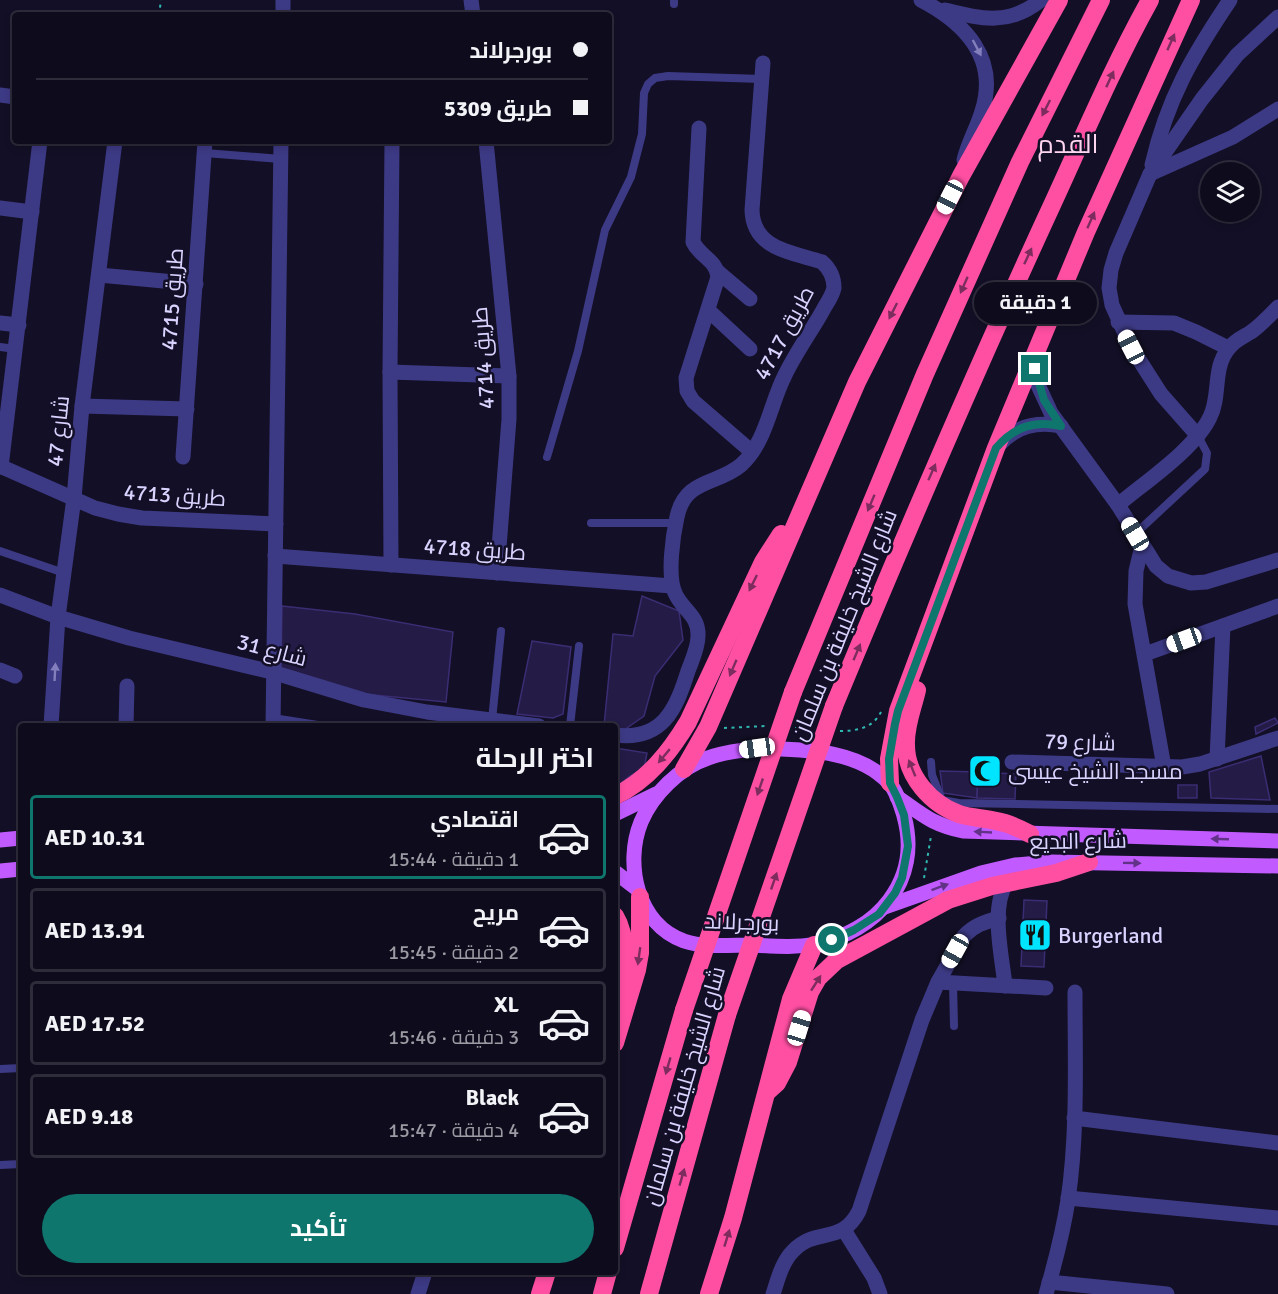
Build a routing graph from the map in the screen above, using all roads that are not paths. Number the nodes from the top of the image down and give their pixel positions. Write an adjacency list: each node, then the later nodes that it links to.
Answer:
1 (921, 0): 8 (street)
2 (1041, 0): 8 (street)
3 (1059, 0): 22 (highway)
4 (1101, 0): 129 (highway, شارع الشيخ خليفة بن سلمان, one-way to 129, bridge)
5 (1150, 0): 137 (highway, شارع الشيخ خليفة بن سلمان, one-way to 5, bridge)
6 (1191, 0): 38 (highway, one-way to 6)
7 (1230, 0): 21 (street)
8 (936, 8): 22 (street, one-way to 22)
9 (1278, 17): 21 (street)
10 (763, 63): 11 (street, طريق 4717)
11 (762, 79): 46 (street, طريق 4717); 48 (lane)
12 (1278, 109): 21 (street)
13 (699, 128): 25 (street)
14 (40, 144): 24 (street)
15 (115, 144): 26 (street, شارع 47)
16 (281, 144): 20 (street)
17 (392, 144): 39 (street)
18 (486, 144): 40 (street, طريق 4714)
19 (205, 146): 20 (lane); 27 (street, طريق 4715)
20 (281, 159): 54 (street)
21 (1150, 174): 32 (street)
22 (961, 176): 52 (highway, one-way to 52)
23 (0, 208): 24 (street)
24 (32, 212): 33 (street)
25 (717, 271): 28 (street); 30 (street)
26 (99, 275): 27 (street); 41 (street, شارع 47)
27 (196, 284): 42 (street, طريق 4715)
28 (750, 299)
29 (1278, 308): 36 (street)
30 (708, 310): 37 (street); 46 (street)
31 (0, 322): 33 (street)
32 (1118, 322): 36 (street); 44 (street)
33 (19, 325): 35 (street)
34 (0, 347): 35 (lane)
35 (16, 348): 49 (street)
36 (1228, 348): 44 (street)
37 (750, 349)
38 (1035, 354): 43 (street); 45 (highway)
39 (390, 372): 40 (street); 60 (street)
40 (509, 376): 62 (street, طريق 4714)
41 (82, 406): 42 (street); 50 (street, شارع 47)
42 (187, 408): 47 (street, طريق 4715)
43 (1061, 426): 45 (street); 51 (street)
44 (1198, 436): 51 (street); 56 (lane)
45 (996, 448): 69 (highway)
46 (752, 452): 55 (street, طريق 4717)
47 (183, 457)
48 (547, 457)
49 (0, 467): 50 (street, طريق 4713)
50 (74, 498): 54 (street, طريق 4713); 61 (street, شارع 47)
51 (1118, 505): 56 (street)
52 (797, 518): 89 (highway, one-way to 89); 92 (highway, one-way to 92)
53 (591, 523): 55 (lane)
54 (276, 524): 58 (street)
55 (675, 524): 63 (street, طريق 4717)
56 (1139, 540): 59 (street); 71 (street)
57 (0, 551): 61 (lane)
58 (275, 556): 60 (street, طريق 4718); 73 (street)
59 (1278, 560)
60 (391, 565): 62 (street, طريق 4718)
61 (64, 573): 66 (street, شارع 47)
62 (497, 573): 63 (street, طريق 4718)
63 (672, 586): 83 (street)
64 (0, 595): 66 (street, شارع 31)
65 (1278, 606): 67 (street)
66 (58, 617): 73 (street, شارع 31); 79 (street, شارع 47, one-way to 66)
67 (1223, 626): 71 (street); 85 (street)
68 (501, 631): 77 (lane)
69 (924, 641): 90 (highway); 95 (highway, one-way to 69)
70 (579, 646): 82 (lane)
71 (1144, 654): 88 (street)
72 (0, 670): 74 (street)
73 (272, 672): 76 (street, شارع 31); 78 (street)
74 (15, 676)
75 (127, 686): 80 (street)
76 (445, 720): 77 (street, شارع 31)
77 (492, 720): 81 (street, شارع 31)
78 (273, 722)
79 (51, 723)
80 (126, 723)
81 (516, 723)
82 (570, 723)
83 (620, 736)
84 (1278, 738): 85 (street, شارع 79)
85 (1217, 759): 88 (street, شارع 79)
86 (931, 762): 93 (lane)
87 (1012, 762): 88 (street, شارع 79)
88 (1164, 767)
89 (684, 770): 90 (main road, بورجرلاند); 91 (main road, بورجرلاند)
90 (894, 790): 95 (main road, شارع البديع, one-way to 90); 107 (main road, بورجرلاند)
91 (661, 791): 94 (main road); 105 (main road, بورجرلاند)
92 (618, 794)
93 (1278, 809)
94 (618, 812)
95 (1030, 834): 98 (main road, شارع البديع, one-way to 95)
96 (18, 838): 97 (main road)
97 (0, 840)
98 (1278, 841)
99 (1089, 862): 100 (main road, شارع البديع, one-way to 100); 104 (highway); 107 (main road, شارع البديع, one-way to 99)
100 (1278, 866)
101 (18, 869): 102 (main road)
102 (0, 871)
103 (618, 875): 105 (main road)
104 (1006, 882): 106 (highway); 108 (street)
105 (638, 892): 110 (main road, بورجرلاند); 118 (highway, one-way to 118)
106 (971, 892): 108 (street); 121 (highway, one-way to 106)
107 (885, 907): 110 (main road, بورجرلاند)
108 (998, 914): 111 (street); 113 (street)
109 (618, 921): 114 (highway)
110 (814, 945): 121 (highway)
111 (938, 982): 112 (street); 128 (street)
112 (953, 983): 113 (street); 117 (lane)
113 (1005, 986): 115 (street)
114 (618, 987)
115 (1046, 988)
116 (1075, 992): 122 (street)
117 (954, 1026)
118 (618, 1032)
119 (18, 1068): 120 (lane)
120 (0, 1069)
121 (767, 1092): 138 (highway, one-way to 121)
122 (1074, 1118): 123 (street); 126 (street)
123 (1278, 1143)
124 (18, 1164): 125 (lane)
125 (0, 1165)
126 (1068, 1198): 127 (street); 133 (street)
127 (1278, 1218)
128 (844, 1230): 139 (street); 140 (street)
129 (618, 1238)
130 (424, 1275): 134 (street)
131 (546, 1275): 135 (highway)
132 (607, 1275): 136 (highway)
133 (1047, 1288): 141 (street)
134 (418, 1294)
135 (540, 1294)
136 (602, 1294)
137 (649, 1294)
138 (709, 1294)
139 (773, 1294)
140 (880, 1294)
141 (1167, 1294)

